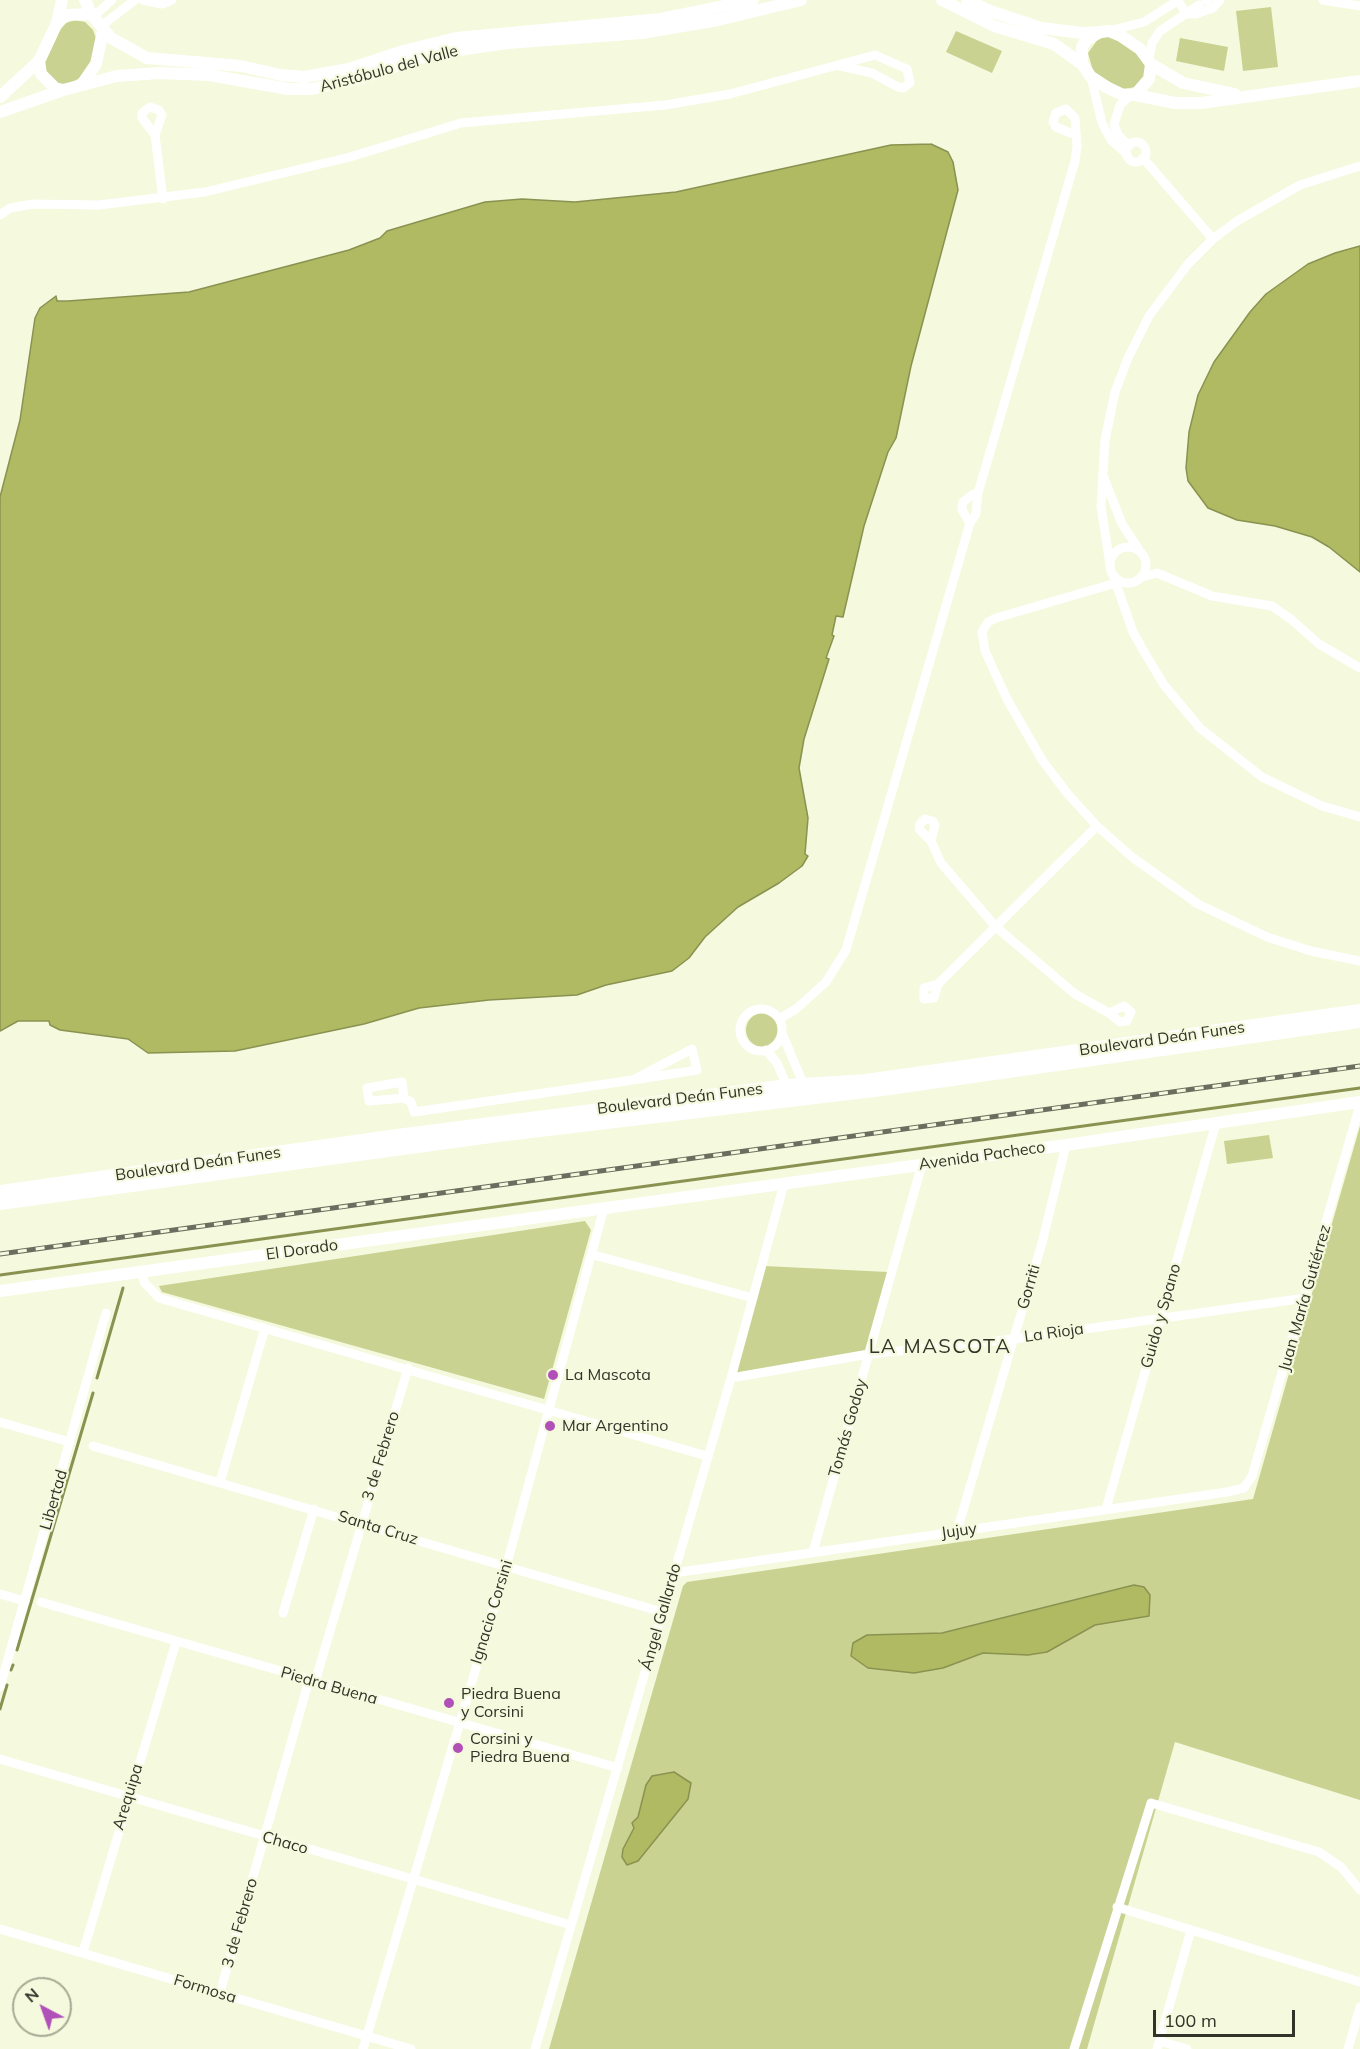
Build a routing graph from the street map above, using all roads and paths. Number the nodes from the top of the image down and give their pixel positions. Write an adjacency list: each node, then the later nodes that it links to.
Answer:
1 (62, 0): 17 (street)
2 (86, 0): 18 (street)
3 (112, 0): 18 (street)
4 (135, 0): 18 (street)
5 (143, 0): 6 (street)
6 (172, 0)
7 (753, 0): 18 (street, Aristóbulo del Valle)
8 (801, 0): 26 (street, Aristóbulo del Valle)
9 (942, 0): 22 (street)
10 (968, 0): 19 (street)
11 (1178, 0): 16 (street); 19 (street)
12 (1220, 0): 16 (street)
13 (1323, 0): 15 (street)
14 (1205, 2): 16 (street)
15 (1360, 6)
16 (1186, 14): 21 (street)
17 (57, 22): 18 (street); 20 (street)
18 (97, 22): 26 (street)
19 (1105, 32): 21 (street); 22 (street)
20 (39, 61): 27 (street); 30 (street)
21 (1150, 62): 28 (street); 29 (street)
22 (1082, 64): 24 (street)
23 (840, 66): 23 (street); 39 (street)
24 (1091, 77): 28 (street); 33 (street)
25 (1360, 81): 29 (street)
26 (83, 83): 27 (street)
27 (63, 90): 31 (street)
28 (1133, 95): 29 (street); 32 (street)
29 (1245, 96)
30 (0, 97)
31 (0, 112)
32 (1114, 117): 33 (street); 36 (street)
33 (1101, 118): 36 (street)
34 (155, 135): 39 (street)
35 (1076, 135): 43 (street)
36 (1128, 150): 37 (street); 37 (street)
37 (1143, 158): 41 (street)
38 (1360, 166): 41 (street)
39 (163, 199): 40 (street)
40 (3, 211)
41 (1214, 239): 42 (street)
42 (1102, 474): 45 (street); 46 (street)
43 (978, 494): 44 (street); 44 (street)
44 (970, 523): 60 (street)
45 (1141, 552): 46 (street); 47 (street); 49 (street)
46 (1110, 565): 48 (street)
47 (1167, 576): 49 (street); 51 (street)
48 (1114, 579): 49 (street); 50 (street); 53 (street)
49 (1139, 579): 50 (street)
50 (1124, 607): 52 (street)
51 (1360, 668)
52 (1360, 817)
53 (1097, 826): 55 (street); 56 (street)
54 (931, 841): 55 (street)
55 (996, 927): 57 (street); 59 (street)
56 (1360, 961)
57 (938, 984)
58 (1360, 1011): 65 (main road, Boulevard Deán Funes)
59 (1108, 1013)
60 (779, 1019): 62 (street); 63 (street)
61 (1360, 1021): 65 (main road, Boulevard Deán Funes)
62 (782, 1033): 63 (street); 65 (street)
63 (766, 1050): 66 (street)
64 (633, 1080): 64 (street); 69 (street)
65 (806, 1090): 66 (main road, Boulevard Deán Funes)
66 (788, 1092): 71 (main road, Boulevard Deán Funes); 76 (main road, Boulevard Deán Funes)
67 (404, 1098): 69 (street)
68 (1360, 1104): 70 (street, Avenida Pacheco); 82 (street, Juan María Gutiérrez)
69 (414, 1112): 71 (street)
70 (1216, 1123): 72 (street, Avenida Pacheco); 84 (street, Guido y Spano)
71 (415, 1134): 75 (main road, Boulevard Deán Funes)
72 (1066, 1145): 73 (street, Avenida Pacheco); 86 (street, Gorriti)
73 (922, 1164): 74 (street, Avenida Pacheco); 87 (street, Tomás Godoy)
74 (784, 1184): 77 (street, Avenida Pacheco); 81 (street, Ángel Gallardo)
75 (0, 1192)
76 (0, 1203)
77 (604, 1208): 78 (street, Ignacio Corsini); 79 (street, El Dorado)
78 (594, 1255): 81 (street); 90 (street, Ignacio Corsini)
79 (142, 1272): 80 (street, El Dorado); 85 (street)
80 (0, 1291)
81 (753, 1298): 89 (street, Ángel Gallardo)
82 (1306, 1298): 84 (street, La Rioja); 96 (street, Juan María Gutiérrez)
83 (106, 1313): 92 (street, Libertad)
84 (1160, 1318): 86 (street, La Rioja); 98 (street, Guido y Spano)
85 (265, 1328): 88 (street); 95 (street)
86 (1014, 1339): 87 (street, La Rioja); 100 (street, Gorriti)
87 (869, 1354): 89 (street, La Rioja); 101 (street, Tomás Godoy)
88 (408, 1368): 90 (street); 99 (street, 3 de Febrero)
89 (731, 1378): 94 (street, Ángel Gallardo)
90 (549, 1409): 94 (street); 102 (street, Ignacio Corsini)
91 (0, 1422): 92 (street)
92 (70, 1442): 105 (street, Libertad)
93 (93, 1446): 95 (street, Santa Cruz)
94 (707, 1456): 103 (street, Ángel Gallardo)
95 (220, 1482): 97 (street, Santa Cruz)
96 (1244, 1488): 98 (street, Jujuy)
97 (314, 1509): 99 (street, Santa Cruz); 108 (street)
98 (1106, 1509): 100 (street, Jujuy)
99 (361, 1523): 102 (street, Santa Cruz); 110 (street, 3 de Febrero)
100 (957, 1531): 101 (street, Jujuy)
101 (813, 1552): 103 (street, Jujuy)
102 (506, 1567): 107 (street, Santa Cruz); 112 (street, Ignacio Corsini)
103 (674, 1573): 107 (street, Ángel Gallardo)
104 (0, 1594): 105 (street)
105 (25, 1601): 111 (street, Libertad)
106 (41, 1602): 109 (street, Piedra Buena)
107 (662, 1612): 114 (street, Ángel Gallardo)
108 (283, 1613)
109 (176, 1642): 110 (street, Piedra Buena); 115 (street, Arequipa)
110 (312, 1681): 112 (street, Piedra Buena); 116 (street, 3 de Febrero)
111 (0, 1687)
112 (459, 1723): 114 (street, Piedra Buena); 117 (street, Ignacio Corsini)
113 (0, 1759): 115 (street, Chaco)
114 (618, 1768): 120 (street, Ángel Gallardo)
115 (128, 1798): 116 (street, Chaco); 123 (street, Arequipa)
116 (265, 1837): 117 (street, Chaco); 125 (street, 3 de Febrero)
117 (412, 1880): 120 (street, Chaco); 127 (street, Ignacio Corsini)
118 (1360, 1890): 119 (street)
119 (1117, 1907): 122 (street); 132 (street)
120 (571, 1924): 131 (street, Ángel Gallardo)
121 (0, 1929): 123 (street, Formosa)
122 (1191, 1930): 124 (street); 128 (street)
123 (83, 1952): 125 (street, Formosa)
124 (1360, 1982)
125 (220, 1993): 127 (street, Formosa)
126 (1360, 2007): 134 (street)
127 (366, 2036): 129 (street, Ignacio Corsini); 130 (street, Formosa)
128 (1158, 2045): 133 (street)
129 (363, 2049)
130 (411, 2049)
131 (535, 2049)
132 (1074, 2049)
133 (1186, 2049)
134 (1348, 2049)

